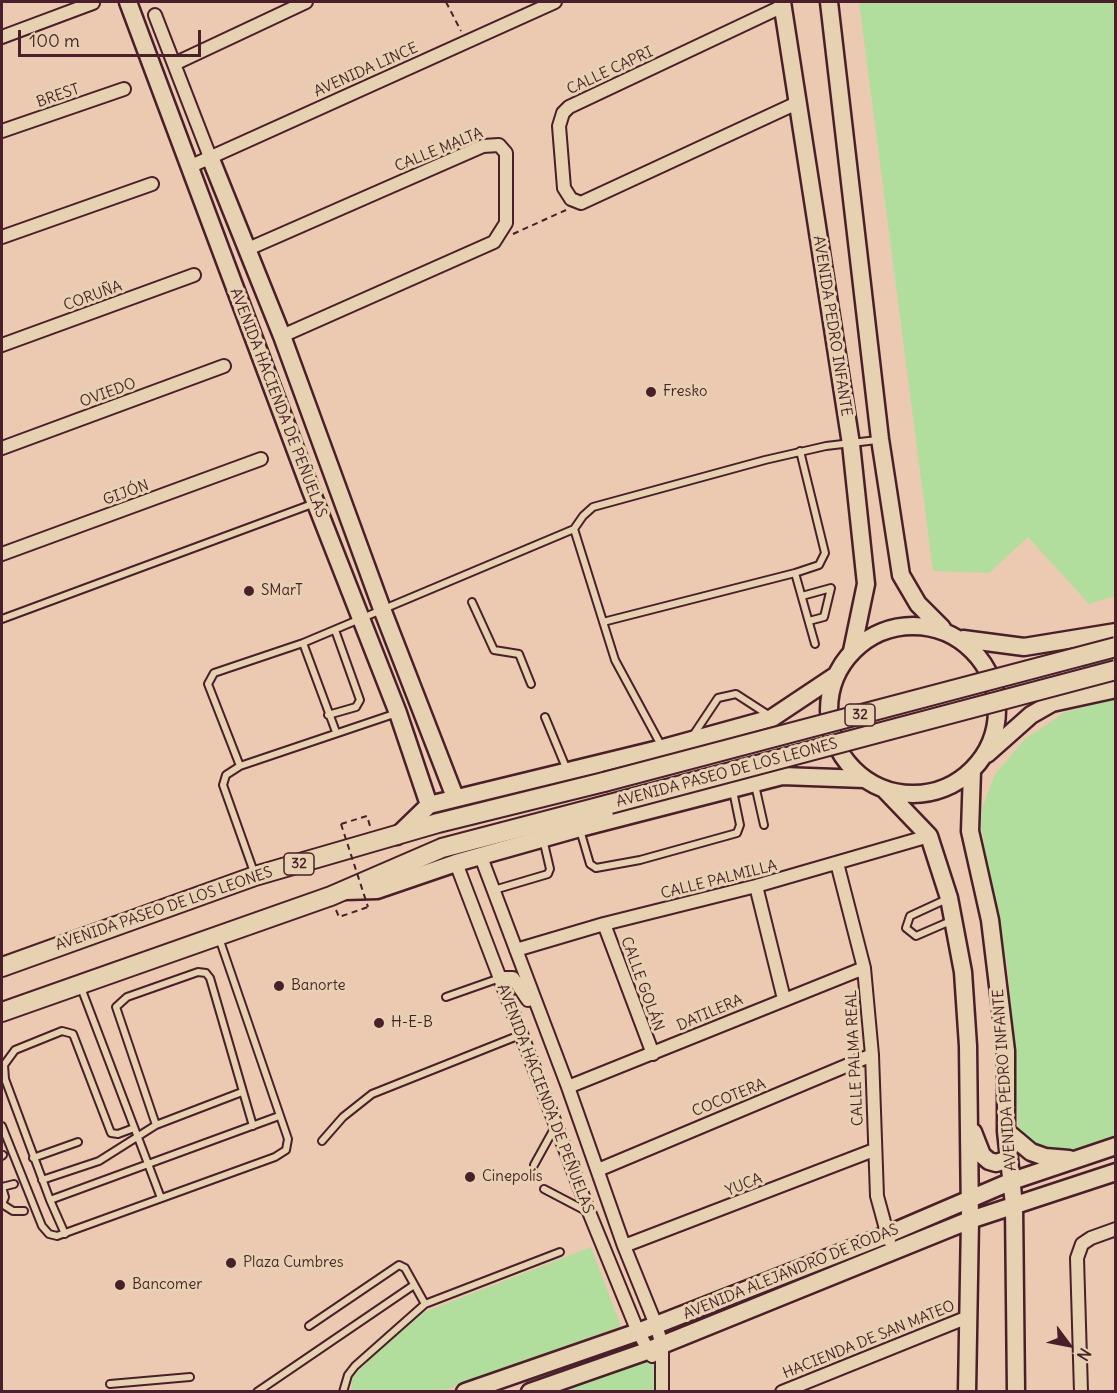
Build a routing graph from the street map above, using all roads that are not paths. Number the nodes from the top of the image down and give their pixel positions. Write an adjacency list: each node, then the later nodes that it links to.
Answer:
1 (128, 2): 14 (street, AVENIDA HACIENDA DE PEÑUELAS)
2 (306, 2): 9 (street)
3 (555, 2): 13 (street, AVENIDA LINCE)
4 (829, 2): 22 (street, AVENIDA PEDRO INFANTE)
5 (93, 3): 8 (street)
6 (783, 4): 11 (street, AVENIDA PEDRO INFANTE); 11 (street, CALLE CAPRI)
7 (155, 15): 9 (street, AVENIDA HACIENDA DE PEÑUELAS)
8 (2, 38)
9 (174, 64): 13 (street, AVENIDA HACIENDA DE PEÑUELAS)
10 (124, 89): 12 (street, BREST)
11 (797, 103): 23 (street, AVENIDA PEDRO INFANTE)
12 (2, 131)
13 (210, 157): 14 (street, AVENIDA LINCE); 17 (street, AVENIDA HACIENDA DE PEÑUELAS)
14 (189, 167): 27 (street, AVENIDA HACIENDA DE PEÑUELAS)
15 (152, 184): 16 (street)
16 (2, 237)
17 (248, 249): 19 (street, AVENIDA HACIENDA DE PEÑUELAS); 19 (street, CALLE MALTA)
18 (194, 275): 20 (street, CORUÑA)
19 (282, 336): 33 (street, AVENIDA HACIENDA DE PEÑUELAS)
20 (2, 345)
21 (224, 366): 24 (street, OVIEDO)
22 (880, 439): 23 (lane); 38 (street, AVENIDA PEDRO INFANTE)
23 (850, 444): 25 (lane); 45 (street, AVENIDA PEDRO INFANTE)
24 (2, 448)
25 (800, 451): 28 (lane); 30 (lane)
26 (261, 459): 29 (street, GIJÓN)
27 (316, 503): 34 (lane); 35 (street, AVENIDA HACIENDA DE PEÑUELAS)
28 (574, 529): 33 (lane); 37 (lane)
29 (2, 554)
30 (795, 573): 31 (lane); 37 (lane)
31 (802, 596): 36 (lane); 36 (lane)
32 (472, 602): 48 (lane)
33 (382, 609): 35 (lane); 65 (street, AVENIDA HACIENDA DE PEÑUELAS)
34 (2, 619)
35 (360, 620): 39 (lane); 50 (street, AVENIDA HACIENDA DE PEÑUELAS)
36 (809, 621): 43 (lane)
37 (603, 622): 56 (lane)
38 (942, 628): 41 (street); 45 (street)
39 (335, 630): 42 (lane); 51 (lane)
40 (1116, 632): 41 (street)
41 (963, 639): 57 (street)
42 (303, 644): 51 (lane); 58 (lane)
43 (815, 644)
44 (1116, 647): 69 (main road, AVENIDA PASEO DE LOS LEONES / 32, bridge)
45 (852, 651): 47 (street)
46 (1116, 670): 78 (main road, AVENIDA PASEO DE LOS LEONES / 32, bridge)
47 (836, 676): 53 (street, AVENIDA PASEO DE LOS LEONES); 61 (street)
48 (531, 684)
49 (1116, 689): 57 (street)
50 (398, 713): 54 (lane); 66 (street, AVENIDA HACIENDA DE PEÑUELAS)
51 (328, 715): 54 (lane)
52 (545, 717): 59 (lane)
53 (772, 718): 55 (street, AVENIDA PASEO DE LOS LEONES); 55 (lane); 60 (street)
54 (336, 732): 58 (lane)
55 (690, 740): 56 (street, AVENIDA PASEO DE LOS LEONES)
56 (663, 748): 59 (street, AVENIDA PASEO DE LOS LEONES)
57 (977, 765): 63 (street); 104 (street, AVENIDA PEDRO INFANTE)
58 (240, 766): 75 (lane)
59 (567, 770): 65 (street, AVENIDA PASEO DE LOS LEONES)
60 (782, 776): 61 (street, AVENIDA PASEO DE LOS LEONES); 62 (street, AVENIDA PASEO DE LOS LEONES)
61 (864, 779): 63 (street)
62 (754, 784): 64 (street, AVENIDA PASEO DE LOS LEONES); 67 (lane)
63 (885, 790): 70 (street)
64 (732, 791): 68 (street, AVENIDA PASEO DE LOS LEONES); 68 (lane)
65 (455, 797): 66 (street, AVENIDA PASEO DE LOS LEONES)
66 (429, 805): 69 (street, AVENIDA PASEO DE LOS LEONES)
67 (764, 825)
68 (580, 828): 71 (street, AVENIDA PASEO DE LOS LEONES)
69 (397, 836): 75 (main road, AVENIDA PASEO DE LOS LEONES / 32)
70 (929, 836): 74 (street, CALLE PALMILLA); 79 (street)
71 (543, 839): 72 (street, AVENIDA PASEO DE LOS LEONES); 77 (lane)
72 (481, 856): 73 (street, AVENIDA PASEO DE LOS LEONES); 77 (street, AVENIDA HACIENDA DE PEÑUELAS)
73 (456, 863): 78 (street, AVENIDA PASEO DE LOS LEONES); 86 (street, AVENIDA HACIENDA DE PEÑUELAS)
74 (837, 863): 76 (street, CALLE PALMILLA); 85 (street, CALLE PALMA REAL)
75 (255, 876): 84 (main road, AVENIDA PASEO DE LOS LEONES / 32)
76 (756, 886): 81 (street, CALLE PALMILLA); 89 (street)
77 (494, 890): 83 (street, AVENIDA HACIENDA DE PEÑUELAS)
78 (344, 891): 82 (main road, AVENIDA PASEO DE LOS LEONES / 32)
79 (949, 898): 80 (street); 80 (lane)
80 (954, 920): 98 (street)
81 (604, 924): 83 (street, CALLE PALMILLA); 93 (street, CALLE GOLÁN)
82 (218, 935): 87 (main road, AVENIDA PASEO DE LOS LEONES / 32); 97 (lane)
83 (516, 950): 91 (street, AVENIDA HACIENDA DE PEÑUELAS)
84 (2, 967)
85 (864, 968): 89 (street, DATILERA); 94 (street, CALLE PALMA REAL)
86 (500, 978): 88 (lane); 91 (street); 92 (street, AVENIDA HACIENDA DE PEÑUELAS)
87 (80, 984): 90 (main road, AVENIDA PASEO DE LOS LEONES / 32); 103 (lane)
88 (446, 997)
89 (784, 999): 93 (street, DATILERA)
90 (3, 1014)
91 (542, 1022): 95 (street, AVENIDA HACIENDA DE PEÑUELAS)
92 (520, 1035): 102 (street, AVENIDA HACIENDA DE PEÑUELAS); 106 (lane)
93 (652, 1054): 95 (street, DATILERA)
94 (872, 1055): 109 (street, CALLE PALMA REAL); 115 (street, COCOTERA)
95 (568, 1087): 115 (street, AVENIDA HACIENDA DE PEÑUELAS)
96 (242, 1092): 99 (lane); 99 (lane); 101 (lane)
97 (279, 1116): 101 (lane); 121 (lane)
98 (969, 1116): 111 (street); 122 (street)
99 (156, 1125): 105 (lane)
100 (2, 1126): 130 (lane)
101 (253, 1126): 113 (lane)
102 (555, 1127): 114 (lane); 127 (street, AVENIDA HACIENDA DE PEÑUELAS)
103 (134, 1128): 105 (lane); 110 (lane)
104 (1006, 1131): 111 (street, AVENIDA PEDRO INFANTE); 112 (street)
105 (137, 1135): 113 (lane); 117 (lane)
106 (322, 1141)
107 (78, 1142): 110 (lane)
108 (1116, 1146): 112 (street, AVENIDA ALEJANDRO DE RODAS)
109 (874, 1150): 131 (street, CALLE PALMA REAL); 132 (street, YUCA)
110 (33, 1158): 117 (lane)
111 (1009, 1159): 118 (street, AVENIDA PEDRO INFANTE)
112 (1073, 1160): 118 (street, AVENIDA ALEJANDRO DE RODAS)
113 (148, 1163): 121 (lane); 123 (lane)
114 (534, 1165)
115 (598, 1170): 132 (street, AVENIDA HACIENDA DE PEÑUELAS)
116 (1116, 1172): 125 (street, AVENIDA ALEJANDRO DE RODAS)
117 (42, 1180): 123 (lane)
118 (1012, 1181): 122 (street, AVENIDA ALEJANDRO DE RODAS); 125 (street, AVENIDA PEDRO INFANTE)
119 (14, 1184): 124 (lane)
120 (544, 1189): 127 (lane)
121 (161, 1197): 130 (lane)
122 (970, 1199): 128 (street); 131 (street, AVENIDA ALEJANDRO DE RODAS)
123 (51, 1200): 130 (lane)
124 (2, 1204): 126 (lane)
125 (1014, 1206): 128 (street, AVENIDA ALEJANDRO DE RODAS); 152 (street, AVENIDA PEDRO INFANTE)
126 (24, 1211)
127 (589, 1212): 140 (street, AVENIDA HACIENDA DE PEÑUELAS)
128 (970, 1220): 133 (street, AVENIDA ALEJANDRO DE RODAS); 137 (street)
129 (1116, 1230): 153 (street)
130 (65, 1234)
131 (886, 1234): 133 (street, CALLE PALMA REAL); 138 (street, AVENIDA ALEJANDRO DE RODAS)
132 (624, 1246): 138 (street, AVENIDA HACIENDA DE PEÑUELAS)
133 (893, 1251): 141 (street, AVENIDA ALEJANDRO DE RODAS)
134 (560, 1252): 136 (lane)
135 (414, 1285): 136 (lane); 139 (lane); 145 (lane)
136 (425, 1304): 146 (lane)
137 (968, 1317): 150 (street, HACIENDA DE SAN MATEO); 151 (street)
138 (656, 1325): 140 (street, AVENIDA ALEJANDRO DE RODAS); 141 (street, AVENIDA HACIENDA DE PEÑUELAS)
139 (309, 1326)
140 (638, 1332): 141 (street, AVENIDA HACIENDA DE PEÑUELAS); 144 (street, AVENIDA ALEJANDRO DE RODAS)
141 (655, 1348): 148 (street, AVENIDA ALEJANDRO DE RODAS); 149 (street)
142 (190, 1377): 143 (lane)
143 (110, 1384)
144 (504, 1385): 147 (street, AVENIDA ALEJANDRO DE RODAS)
145 (258, 1392)
146 (343, 1392)
147 (465, 1392)
148 (530, 1392)
149 (662, 1392)
150 (782, 1392)
151 (967, 1392)
152 (1016, 1392)
153 (1081, 1392)

